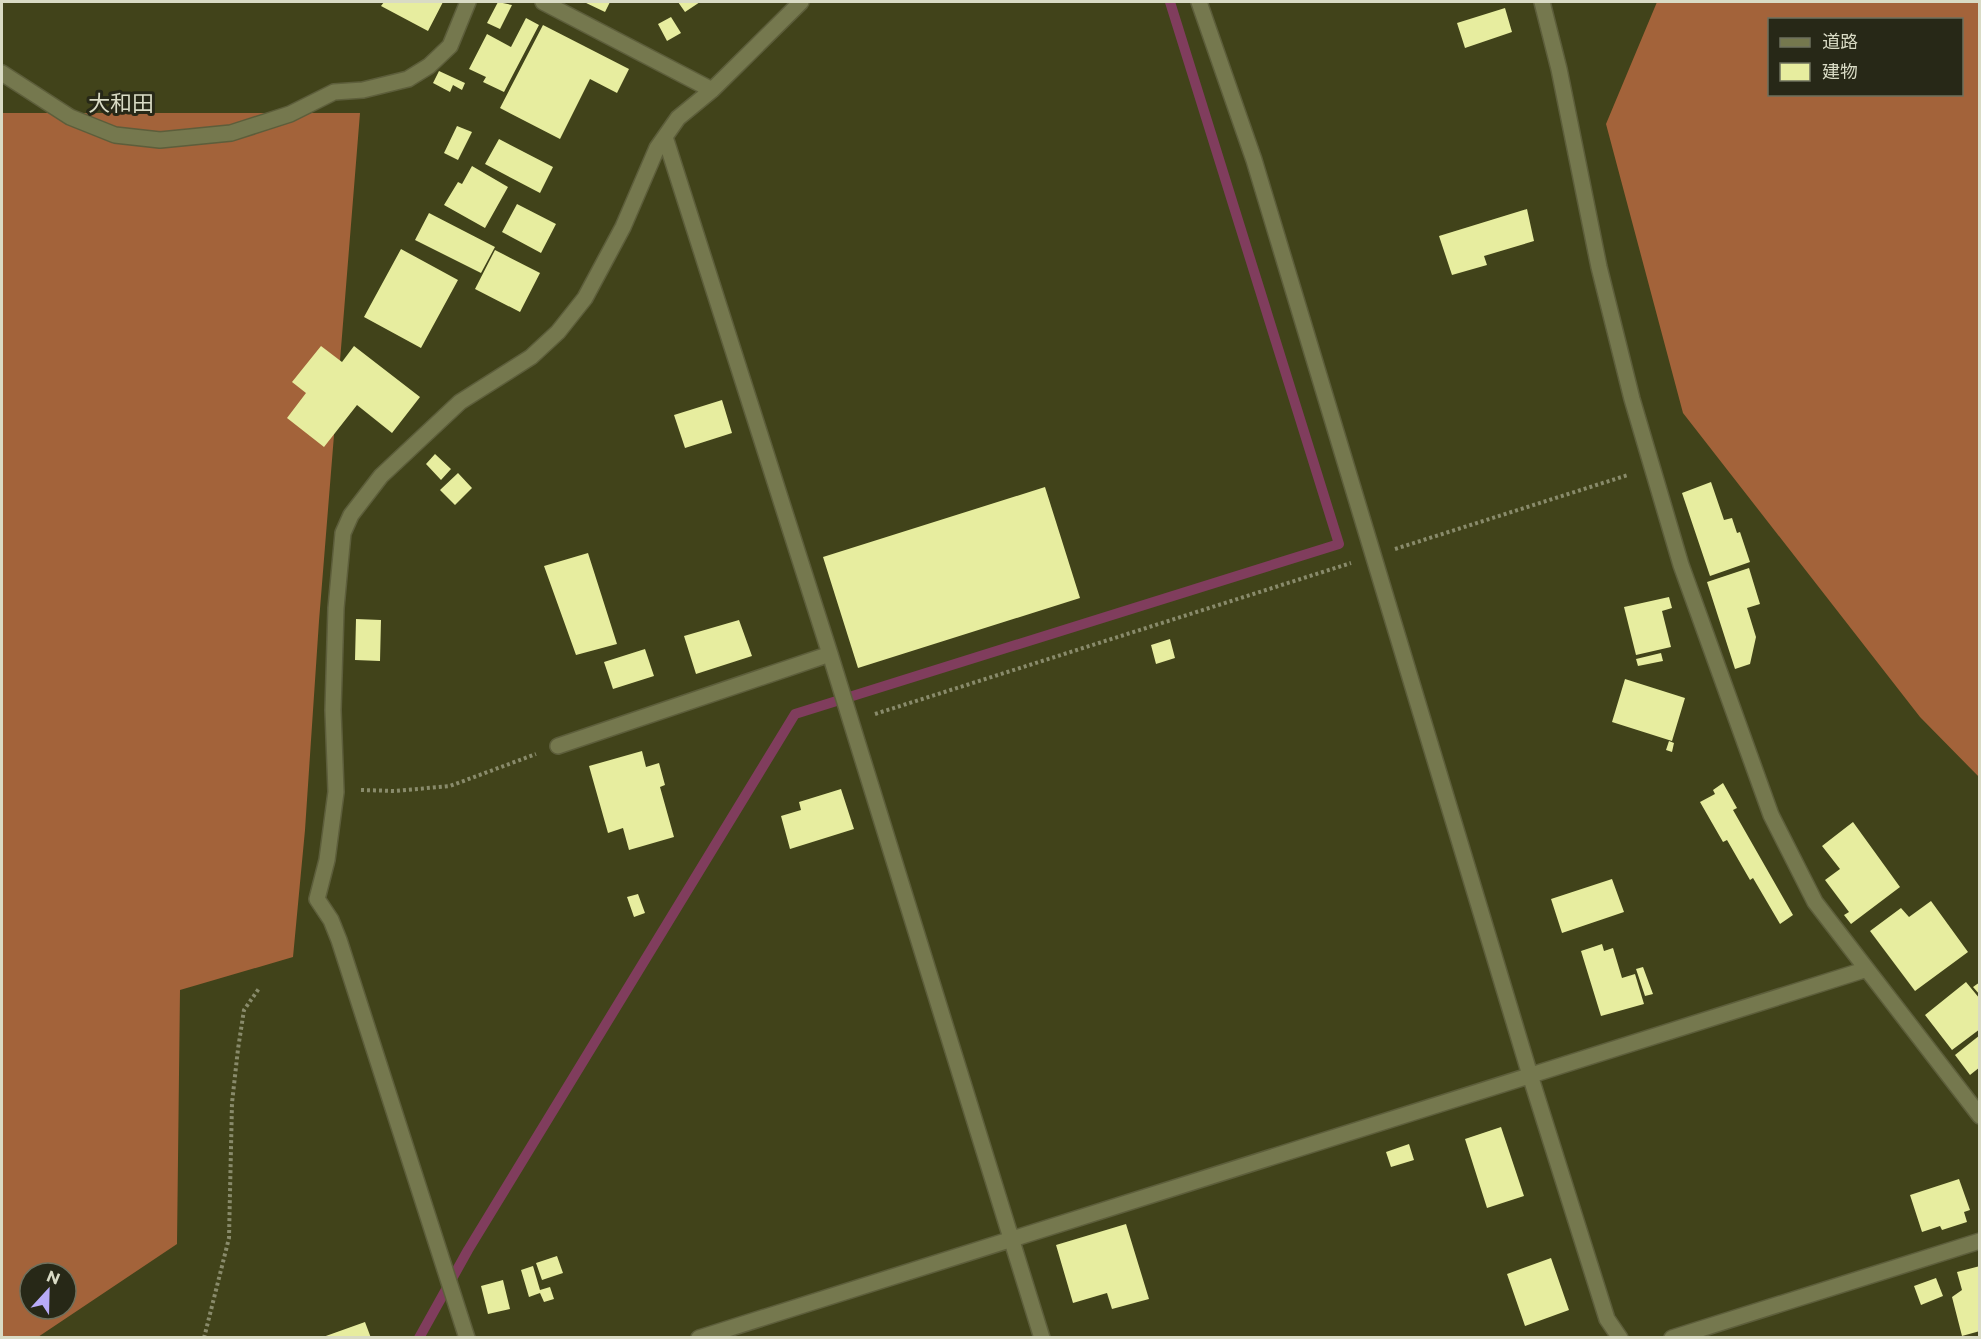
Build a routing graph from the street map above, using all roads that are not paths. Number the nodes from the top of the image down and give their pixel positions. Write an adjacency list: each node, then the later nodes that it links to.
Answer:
1 (468, 2): 6 (street)
2 (543, 2): 7 (street)
3 (801, 2): 7 (street)
4 (1199, 2): 12 (street)
5 (1542, 2): 11 (street)
6 (2, 73)
7 (712, 90): 8 (street)
8 (665, 137): 9 (street); 16 (street)
9 (830, 654): 10 (street); 14 (street)
10 (558, 746)
11 (1864, 969): 12 (street); 13 (street)
12 (1530, 1075): 14 (street); 19 (street)
13 (1980, 1116)
14 (1009, 1238): 17 (street); 18 (street)
15 (1980, 1241): 20 (street)
16 (467, 1338)
17 (699, 1338)
18 (1042, 1338)
19 (1620, 1338)
20 (1672, 1338)

